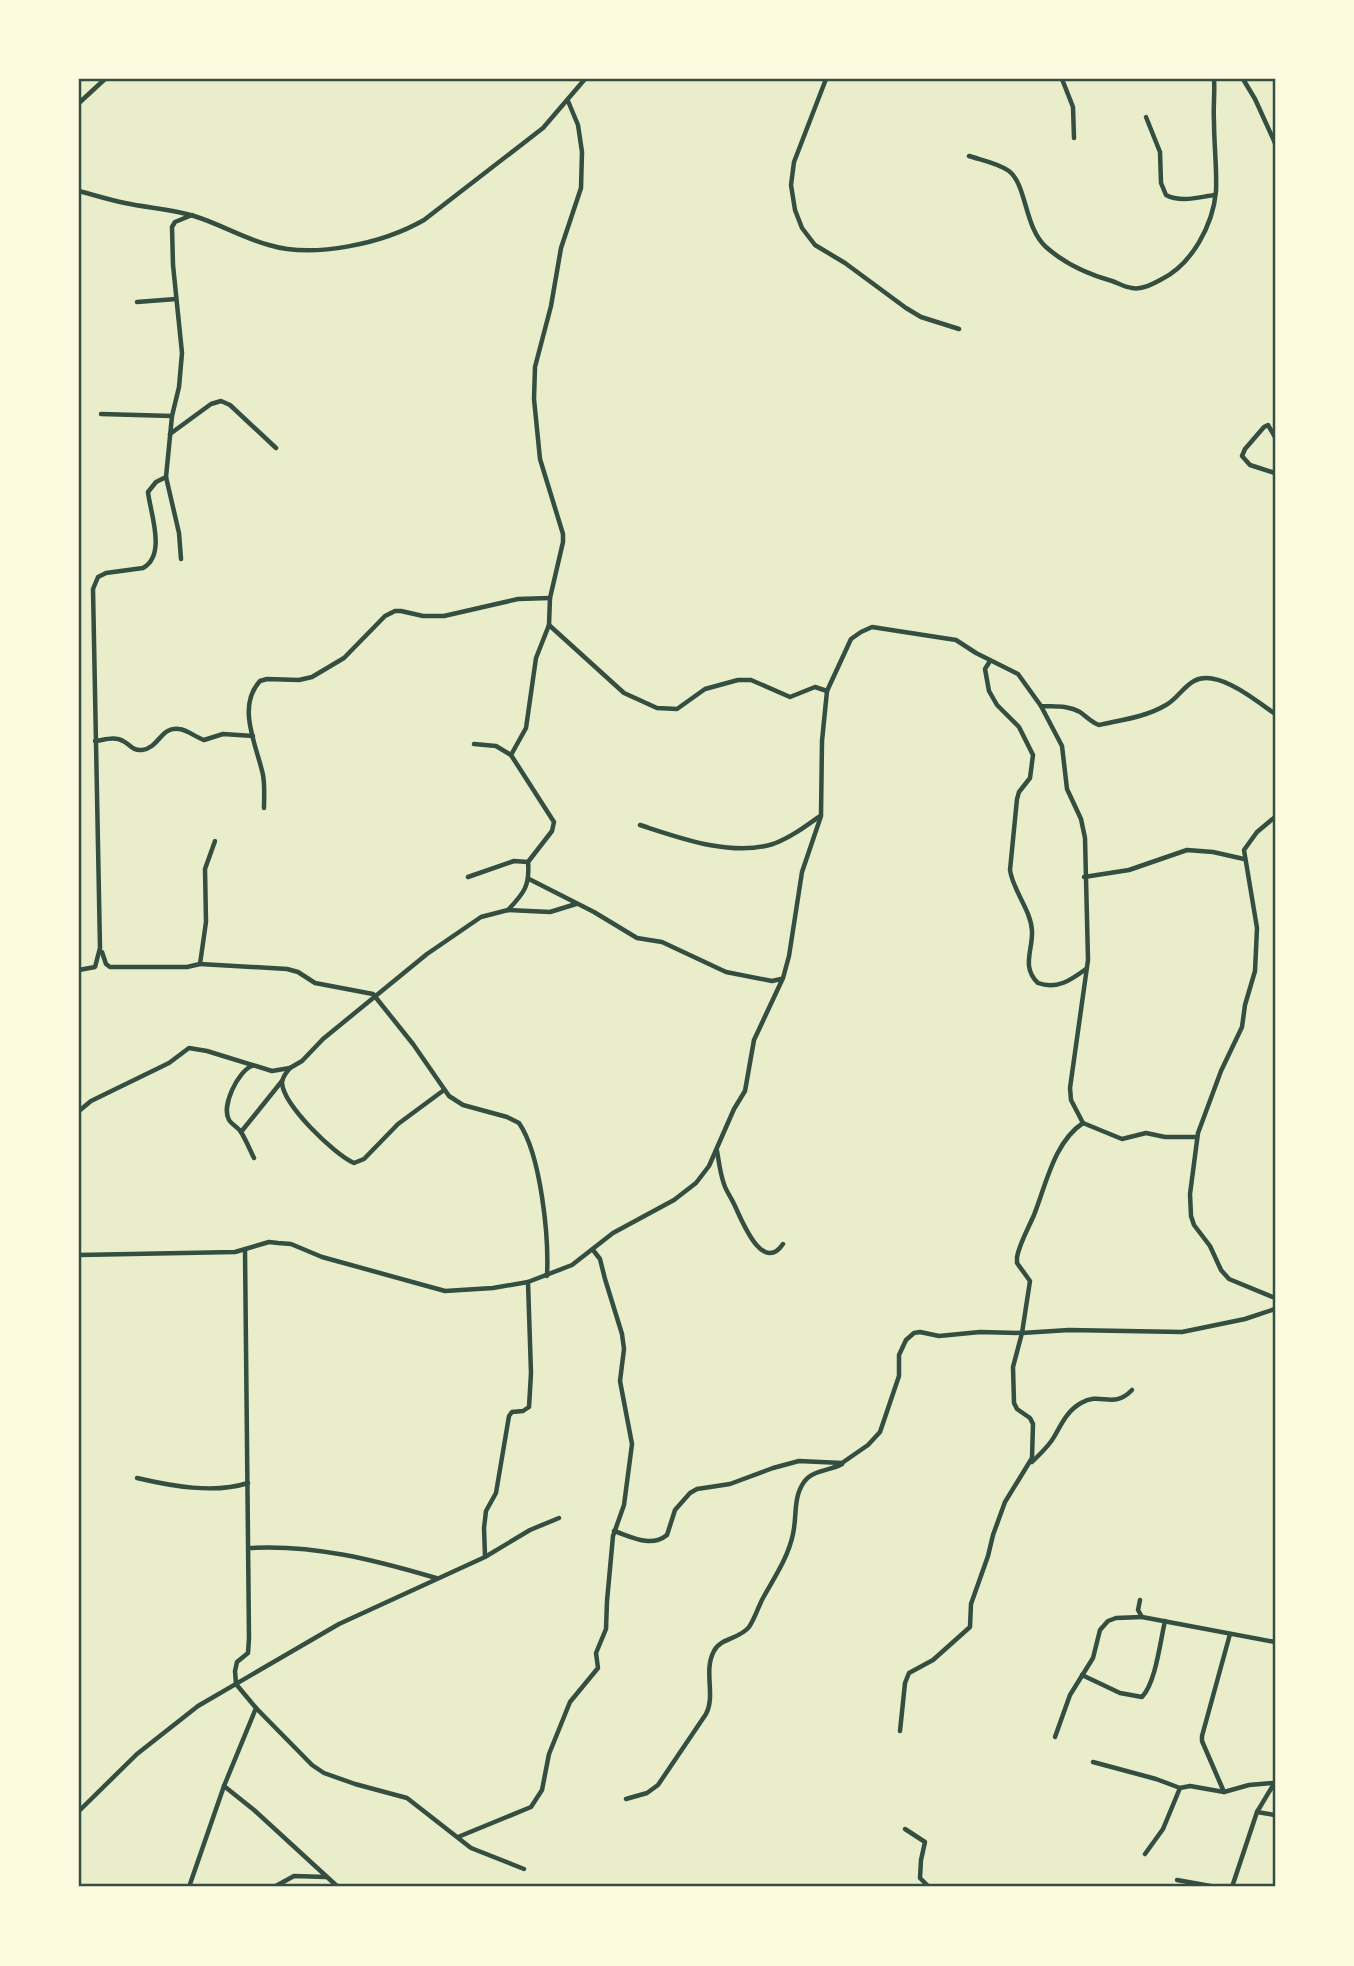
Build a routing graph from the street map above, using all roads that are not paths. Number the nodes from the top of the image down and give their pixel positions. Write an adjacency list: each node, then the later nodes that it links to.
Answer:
1 (105, 79): 8 (street)
2 (585, 79): 7 (street)
3 (826, 79): 19 (street)
4 (1062, 79): 11 (street)
5 (1214, 79): 15 (street)
6 (1243, 79): 10 (street)
7 (568, 101): 16 (street); 28 (street)
8 (79, 103)
9 (1146, 117): 15 (street)
10 (1273, 130): 12 (street)
11 (1074, 138)
12 (1275, 143)
13 (969, 156): 15 (street)
14 (79, 191): 16 (street)
15 (1215, 195)
16 (192, 215): 17 (street)
17 (176, 299): 18 (street); 21 (street)
18 (137, 302)
19 (959, 329)
20 (100, 414): 21 (street)
21 (172, 416): 22 (street)
22 (170, 435): 24 (street); 26 (street)
23 (1275, 438): 25 (street)
24 (276, 448)
25 (1275, 473)
26 (166, 477): 27 (street); 35 (street)
27 (181, 559)
28 (550, 598): 29 (street); 34 (street)
29 (549, 625): 31 (street); 37 (street)
30 (990, 661): 31 (street); 32 (street); 52 (street)
31 (827, 691): 39 (street)
32 (1041, 706): 33 (street); 46 (street)
33 (1275, 714)
34 (253, 736): 35 (street); 38 (street)
35 (95, 741): 50 (street)
36 (474, 744): 37 (street)
37 (511, 755): 44 (street)
38 (264, 808)
39 (821, 816): 41 (street); 54 (street)
40 (1275, 817): 43 (street)
41 (640, 825)
42 (215, 841): 51 (street)
43 (1244, 859): 46 (street); 63 (street)
44 (527, 862): 45 (street); 47 (street)
45 (468, 877)
46 (1084, 877): 52 (street)
47 (530, 879): 48 (street); 49 (street)
48 (576, 904): 49 (street); 54 (street)
49 (508, 910): 55 (street)
50 (100, 948): 51 (street); 53 (street)
51 (200, 964): 55 (street)
52 (1087, 969): 61 (street)
53 (79, 970)
54 (783, 978): 64 (street)
55 (376, 997): 57 (street); 59 (street)
56 (253, 1066): 57 (street); 60 (street); 62 (street)
57 (290, 1068): 58 (street)
58 (282, 1080): 59 (street); 62 (street)
59 (444, 1090): 70 (street)
60 (79, 1111)
61 (1083, 1123): 63 (street); 74 (street)
62 (241, 1132): 65 (street)
63 (1197, 1137): 72 (street)
64 (717, 1150): 66 (street); 68 (street)
65 (254, 1158)
66 (783, 1244)
67 (245, 1250): 69 (street); 71 (street); 79 (street)
68 (593, 1250): 70 (street); 81 (street)
69 (79, 1255)
70 (547, 1276): 71 (street)
71 (528, 1282): 83 (street)
72 (1275, 1298)
73 (1275, 1310): 74 (street)
74 (1022, 1334): 76 (street); 77 (street)
75 (1132, 1390): 77 (street)
76 (842, 1463): 81 (street); 100 (street)
77 (1029, 1465): 93 (street)
78 (137, 1478): 79 (street)
79 (248, 1483): 82 (street)
80 (559, 1518): 83 (street)
81 (614, 1531): 105 (street)
82 (249, 1548): 84 (street); 91 (street)
83 (485, 1557): 84 (street)
84 (436, 1578): 91 (street)
85 (1140, 1600): 86 (street)
86 (1142, 1617): 87 (street); 90 (street)
87 (1165, 1621): 88 (street); 90 (street)
88 (1230, 1634): 89 (street); 99 (street)
89 (1275, 1642)
90 (1082, 1675): 94 (street)
91 (236, 1684): 92 (street); 101 (street)
92 (256, 1708): 97 (street); 105 (street)
93 (900, 1731)
94 (1055, 1737)
95 (1093, 1762): 98 (street)
96 (1274, 1782): 99 (street); 102 (street)
97 (224, 1786): 108 (street); 110 (street)
98 (1180, 1788): 99 (street); 106 (street)
99 (1223, 1793)
100 (626, 1799)
101 (79, 1811)
102 (1257, 1812): 103 (street); 115 (street)
103 (1275, 1815)
104 (905, 1829): 113 (street)
105 (458, 1837): 107 (street)
106 (1144, 1854)
107 (524, 1869)
108 (327, 1877): 111 (street); 112 (street)
109 (1177, 1880): 114 (street)
110 (190, 1887)
111 (274, 1887)
112 (338, 1887)
113 (929, 1887)
114 (1216, 1887)
115 (1232, 1887)

